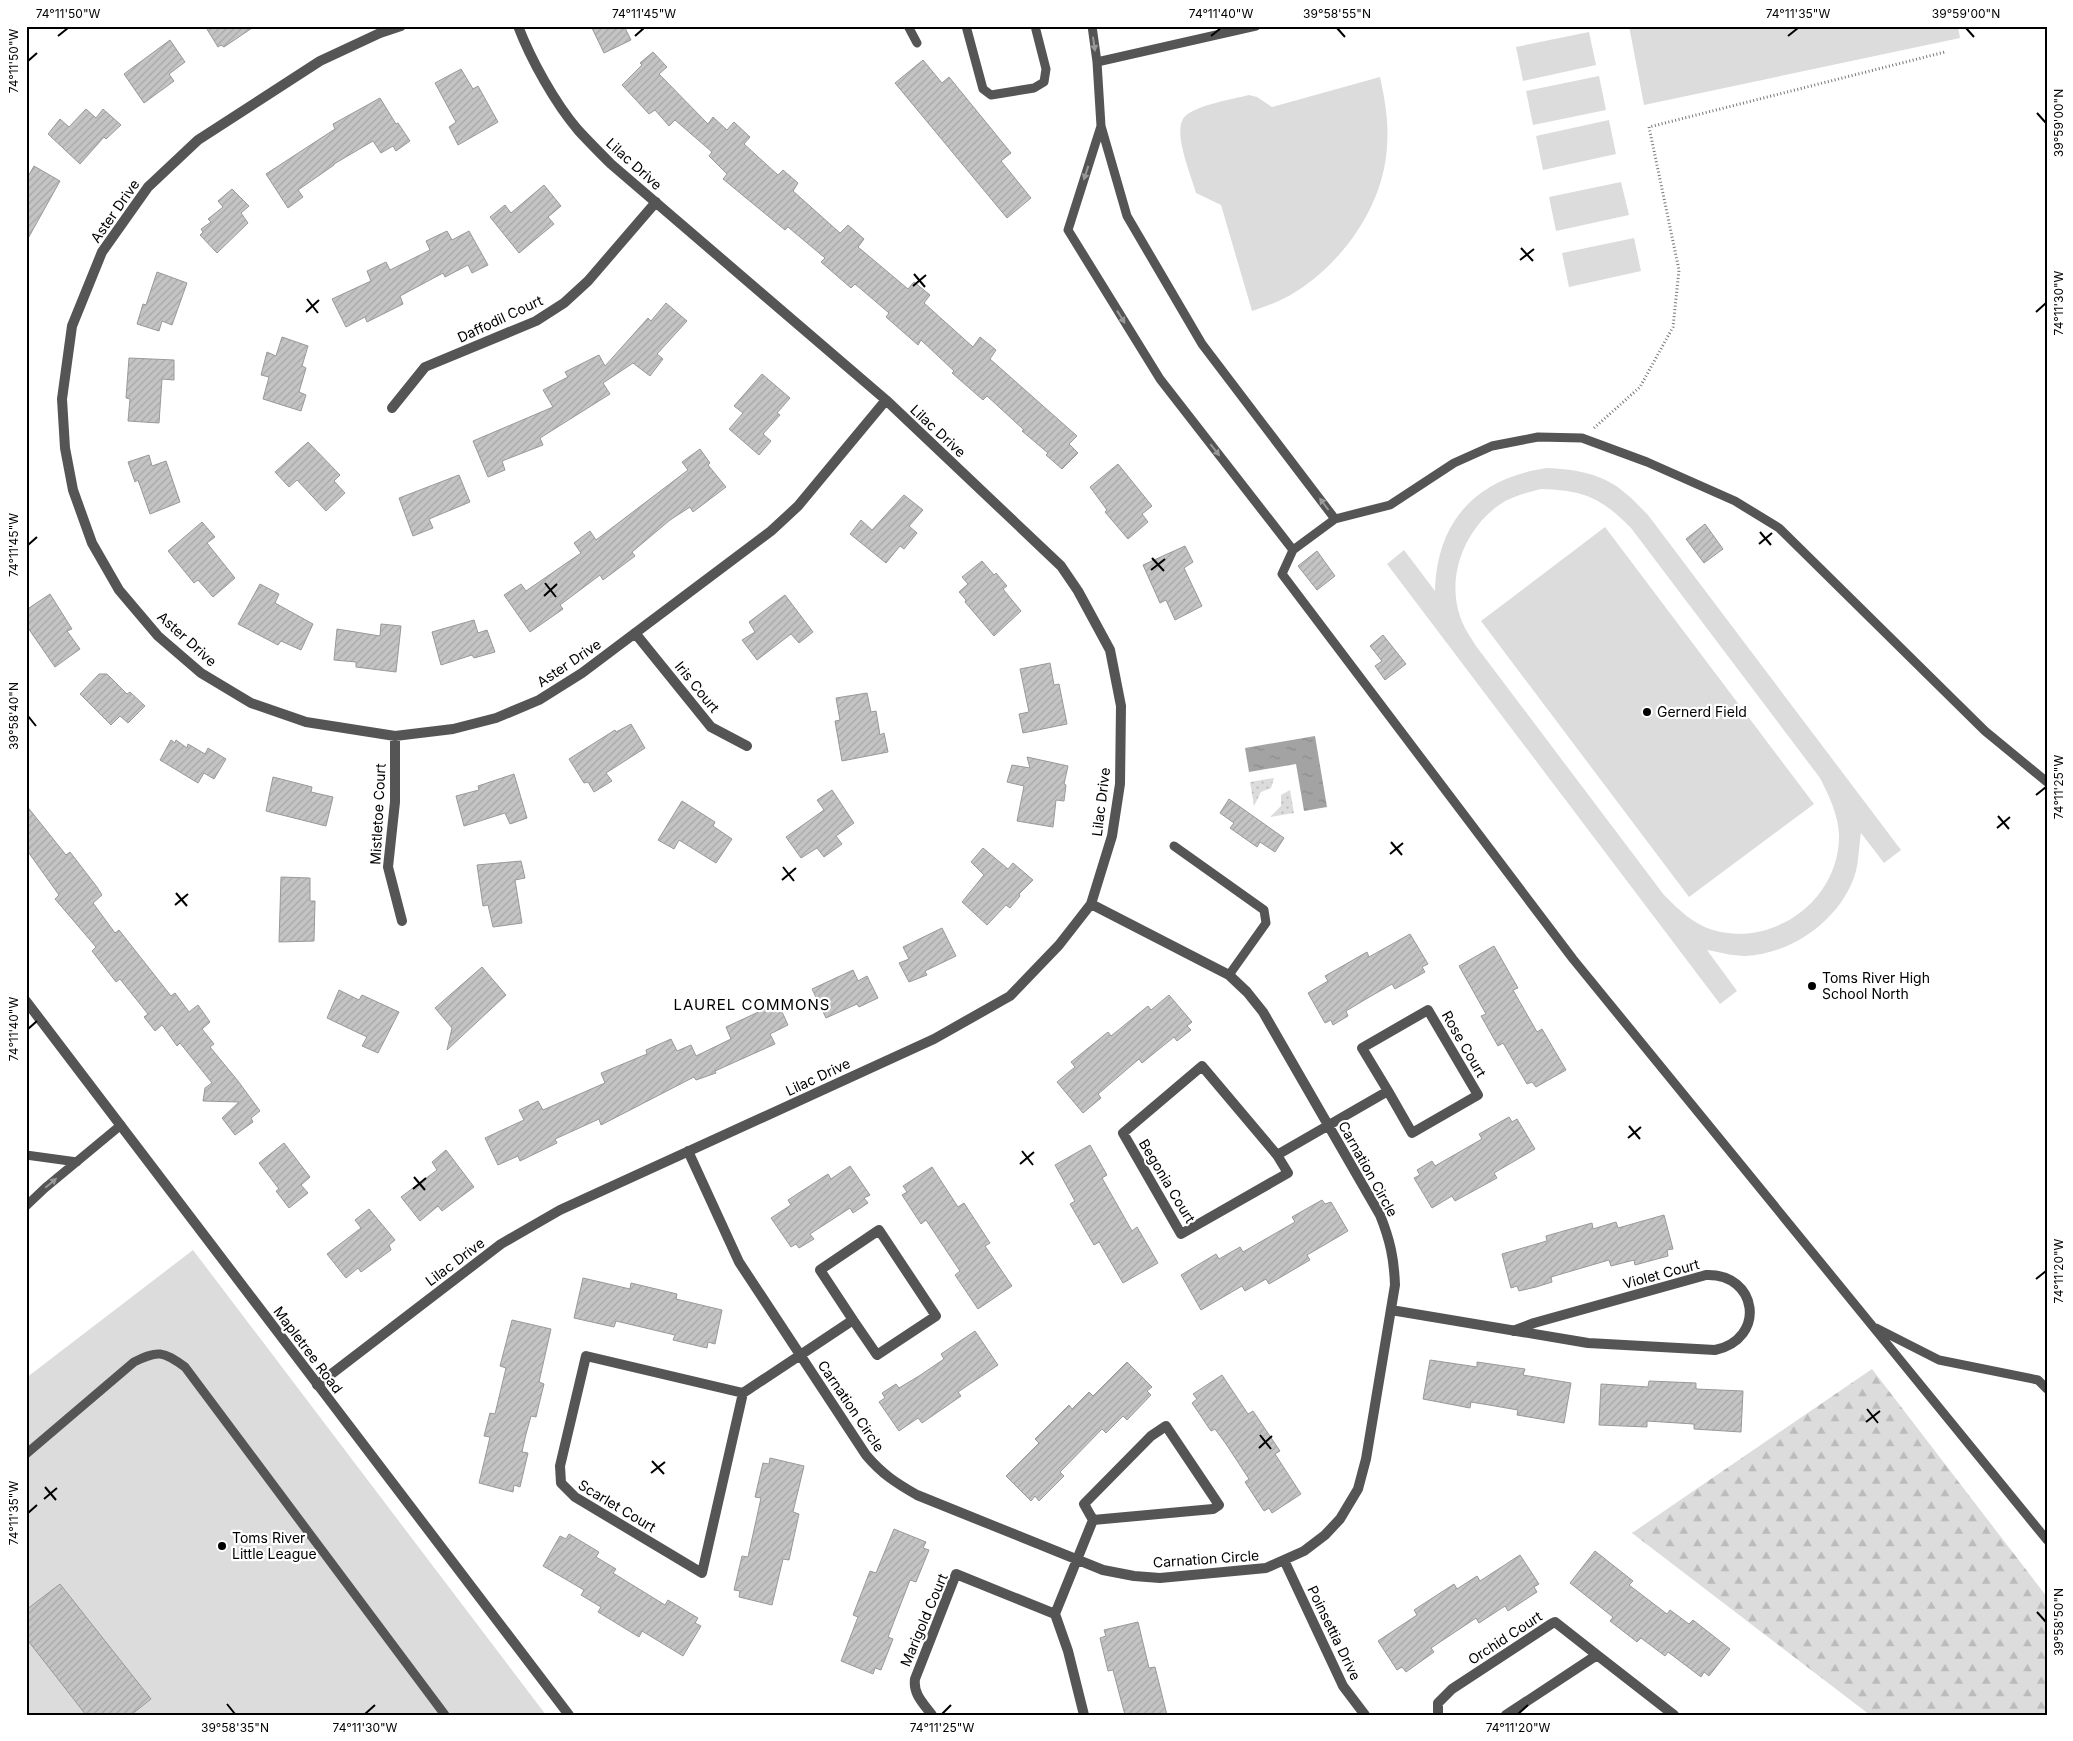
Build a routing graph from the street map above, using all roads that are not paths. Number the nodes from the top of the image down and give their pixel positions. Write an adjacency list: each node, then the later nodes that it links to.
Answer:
1 (401, 26): 17 (street, Aster Drive)
2 (518, 26): 11 (street, Lilac Drive)
3 (908, 26): 8 (lane)
4 (966, 26): 5 (lane)
5 (1035, 26)
6 (1092, 26): 9 (lane, one-way to 9)
7 (1256, 26): 9 (lane)
8 (917, 43)
9 (1097, 62): 10 (lane)
10 (1101, 126): 14 (lane, one-way to 10); 15 (lane, one-way to 15)
11 (656, 202): 12 (street, Lilac Drive); 13 (street, Daffodil Court)
12 (886, 400): 16 (street, Aster Drive); 21 (street, Lilac Drive)
13 (392, 408)
14 (1335, 519): 15 (lane); 19 (lane)
15 (1293, 550): 35 (lane)
16 (635, 633): 17 (street, Aster Drive); 18 (street, Iris Court)
17 (395, 736): 22 (street, Mistletoe Court)
18 (747, 746)
19 (2047, 782)
20 (1174, 846): 23 (lane)
21 (1091, 904): 23 (street, Carnation Circle); 28 (street, Lilac Drive)
22 (402, 920)
23 (1229, 975): 27 (street, Carnation Circle)
24 (26, 1001): 26 (street, Mapletree Road)
25 (1388, 1091): 25 (street, Rose Court); 27 (street)
26 (121, 1125): 31 (lane); 38 (street, Mapletree Road)
27 (1328, 1125): 30 (street); 33 (street, Carnation Circle)
28 (688, 1152): 37 (street, Carnation Circle); 38 (street, Lilac Drive)
29 (26, 1155): 31 (lane)
30 (1277, 1155): 30 (street, Begonia Court)
31 (77, 1162): 32 (lane, one-way to 31)
32 (26, 1206)
33 (1391, 1310): 36 (street, Violet Court); 45 (street, Carnation Circle)
34 (854, 1320): 34 (street); 37 (street)
35 (1873, 1326): 39 (lane); 43 (lane)
36 (1513, 1331): 36 (street, Violet Court)
37 (800, 1355): 40 (street); 44 (street, Carnation Circle)
38 (317, 1385): 49 (street, Mapletree Road)
39 (2047, 1389)
40 (743, 1393): 40 (street, Scarlet Court)
41 (26, 1454): 48 (lane)
42 (1093, 1520): 42 (street); 44 (street)
43 (2047, 1540)
44 (1077, 1559): 45 (street, Carnation Circle); 46 (street)
45 (1284, 1560): 52 (street, Poinsettia Drive)
46 (1055, 1614): 50 (street, Marigold Court); 51 (street)
47 (1597, 1655): 53 (street, Orchid Court); 54 (street); 55 (street, Orchid Court)
48 (444, 1715)
49 (568, 1715)
50 (932, 1715)
51 (1084, 1715)
52 (1365, 1715)
53 (1438, 1715)
54 (1506, 1715)
55 (1674, 1715)

